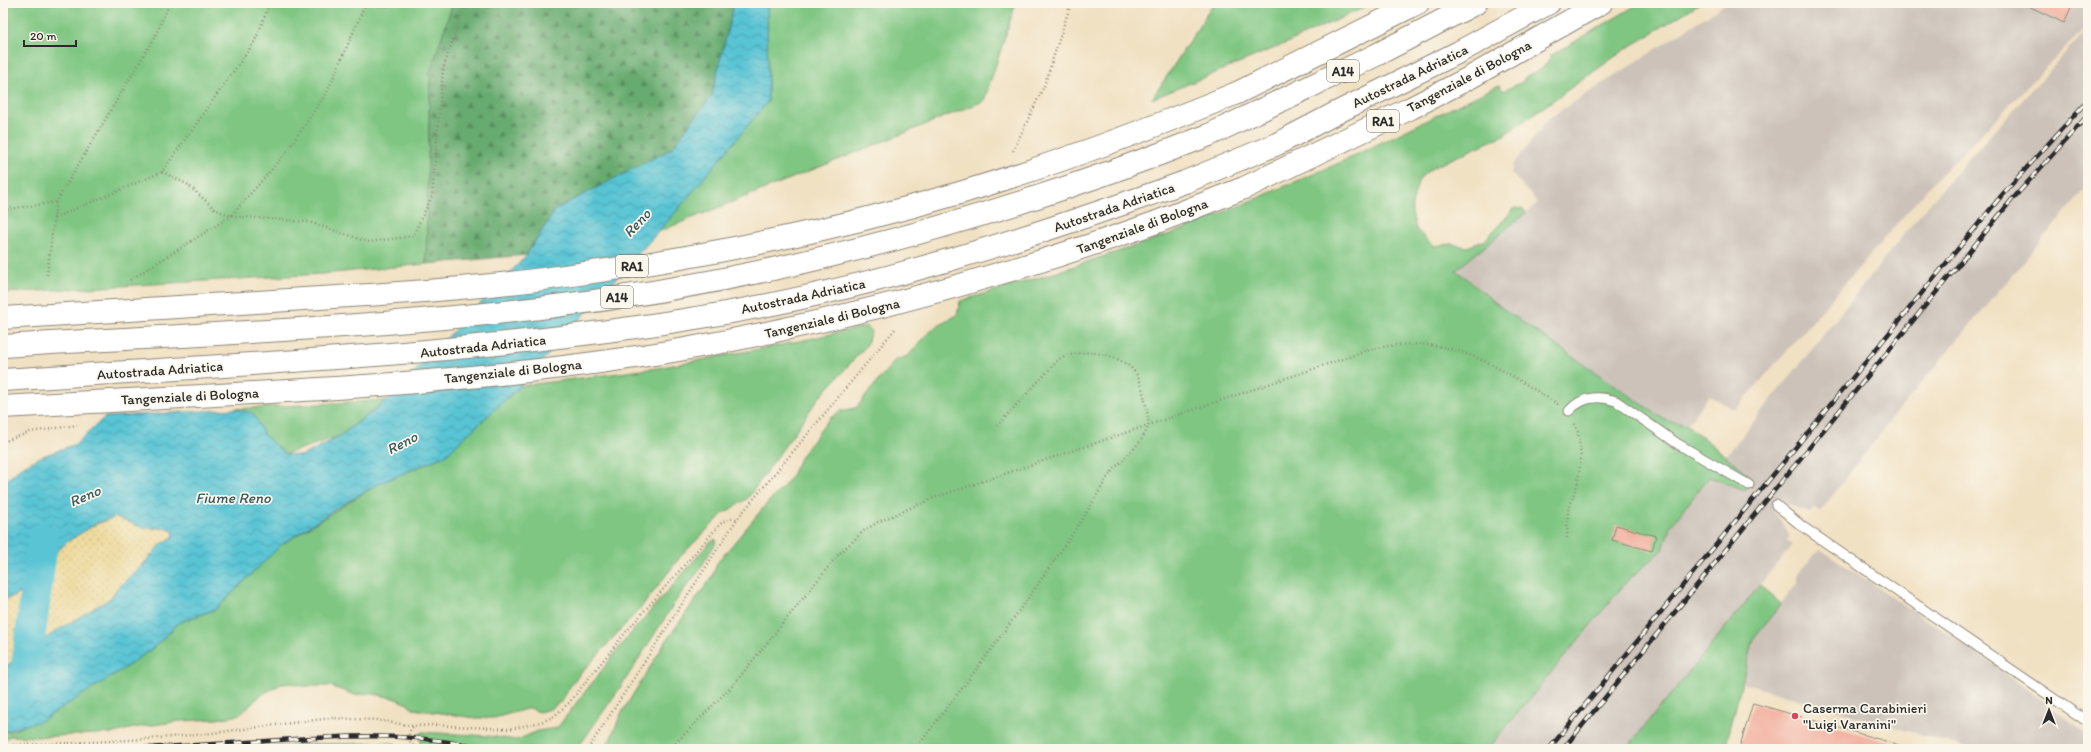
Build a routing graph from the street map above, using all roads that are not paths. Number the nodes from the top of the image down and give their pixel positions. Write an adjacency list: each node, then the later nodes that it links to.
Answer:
1 (1418, 3): 5 (highway, RA1, bridge)
2 (1476, 3): 6 (highway, A14, bridge)
3 (1549, 3): 7 (highway, Autostrada Adriatica / A14, bridge)
4 (1601, 3): 8 (highway, Tangenziale di Bologna / RA1, bridge)
5 (3, 318)
6 (3, 346)
7 (3, 380)
8 (3, 408)
9 (1569, 412): 10 (lane)
10 (1749, 485)
11 (1776, 505): 12 (lane)
12 (2088, 722)

